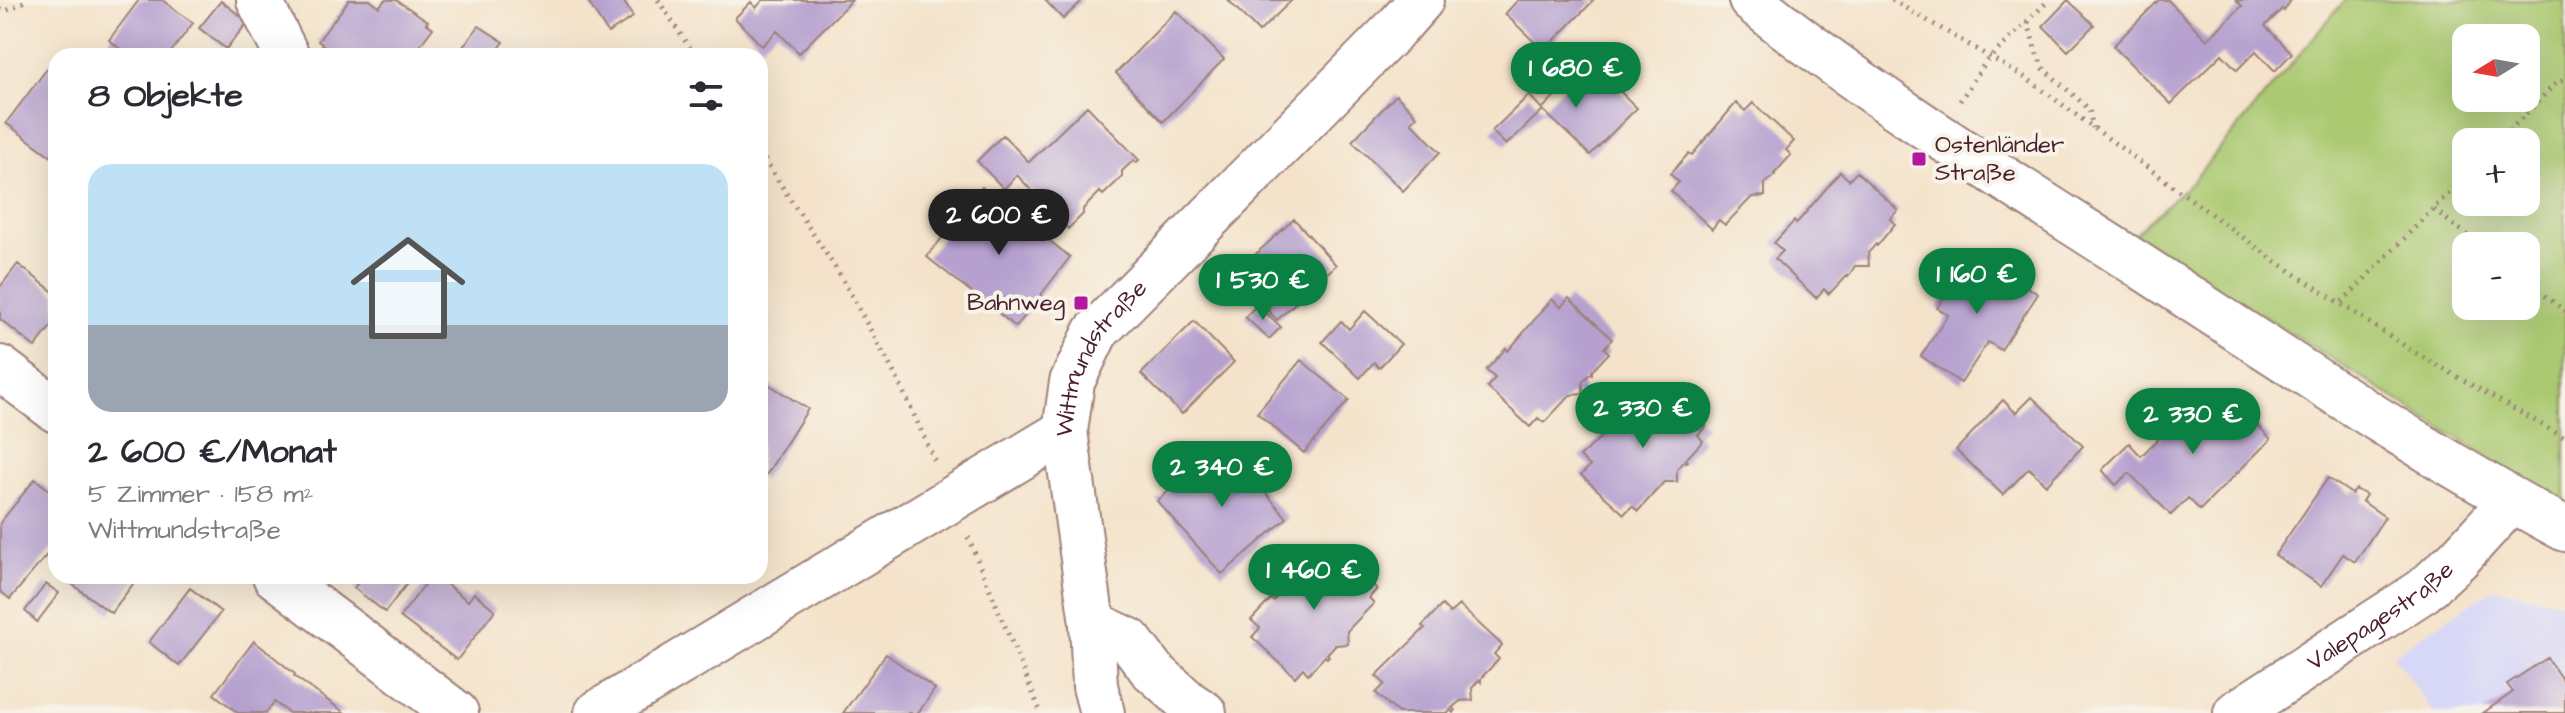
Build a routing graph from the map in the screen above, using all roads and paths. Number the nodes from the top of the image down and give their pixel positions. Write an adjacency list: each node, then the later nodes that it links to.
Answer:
1 (27, 0): 8 (path)
2 (259, 0): 10 (street)
3 (658, 0): 11 (path)
4 (1421, 0): 26 (street, Wittmundstraße)
5 (1751, 0): 29 (street)
6 (1892, 0): 12 (path)
7 (2049, 0): 9 (path)
8 (0, 10)
9 (2028, 21): 12 (path); 16 (path)
10 (283, 48)
11 (690, 48)
12 (1991, 57): 14 (path); 16 (path)
13 (2565, 80): 15 (path)
14 (1958, 104)
15 (2512, 128)
16 (2094, 130): 22 (path)
17 (768, 165): 28 (path)
18 (2452, 190): 19 (path)
19 (2433, 209): 20 (path); 22 (path)
20 (2463, 232)
21 (2540, 292): 23 (path)
22 (2342, 302): 27 (path)
23 (2565, 311)
24 (0, 368): 25 (street)
25 (48, 404)
26 (1065, 431): 28 (street, Wittmundstraße); 32 (street)
27 (2565, 438)
28 (951, 497): 34 (street, Wittmundstraße); 35 (path)
29 (2512, 500): 30 (street); 38 (street, Valepagestraße)
30 (2565, 529)
31 (286, 584): 33 (street)
32 (1092, 623): 36 (street); 37 (street)
33 (456, 713)
34 (597, 713)
35 (1041, 713)
36 (1102, 713)
37 (1204, 713)
38 (2236, 713)

